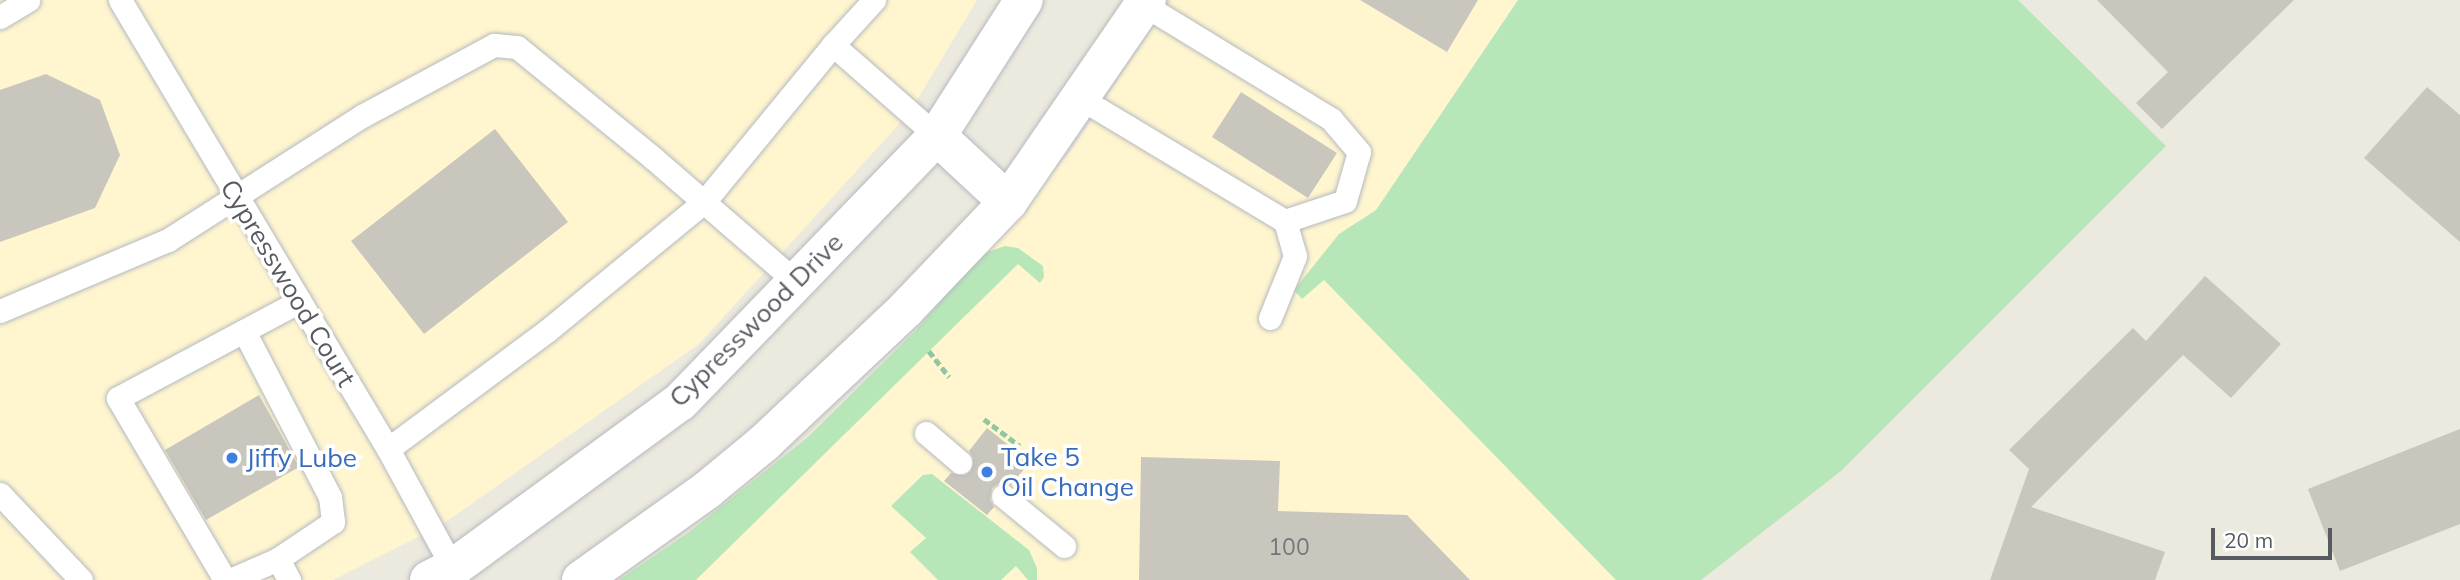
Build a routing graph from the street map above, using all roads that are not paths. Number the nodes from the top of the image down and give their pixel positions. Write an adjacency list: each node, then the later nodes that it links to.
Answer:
1 (28, 0): 6 (lane)
2 (121, 0): 10 (lane, Cypresswood Court)
3 (874, 0): 7 (lane)
4 (1024, 0): 9 (main road, Cypresswood Drive)
5 (1146, 3): 8 (main road); 13 (lane)
6 (0, 17)
7 (833, 45): 9 (lane); 11 (lane)
8 (1080, 98): 12 (main road); 13 (lane)
9 (937, 136): 12 (main road); 14 (main road, Cypresswood Drive)
10 (237, 198): 11 (lane); 15 (lane, Cypresswood Court); 16 (lane)
11 (704, 202): 14 (lane); 20 (lane)
12 (1008, 202): 30 (main road)
13 (1285, 221): 17 (lane)
14 (796, 282): 26 (main road, Cypresswood Drive)
15 (300, 301): 18 (lane); 20 (lane, Cypresswood Court)
16 (0, 311)
17 (1270, 318)
18 (244, 331): 25 (lane); 28 (lane)
19 (926, 433): 21 (lane)
20 (388, 449): 26 (lane, Cypresswood Court)
21 (960, 462)
22 (0, 494): 27 (lane)
23 (1003, 496): 24 (lane)
24 (1064, 546)
25 (278, 559): 28 (lane); 29 (lane)
26 (441, 574)
27 (80, 580)
28 (227, 580)
29 (289, 580)
30 (581, 580)

